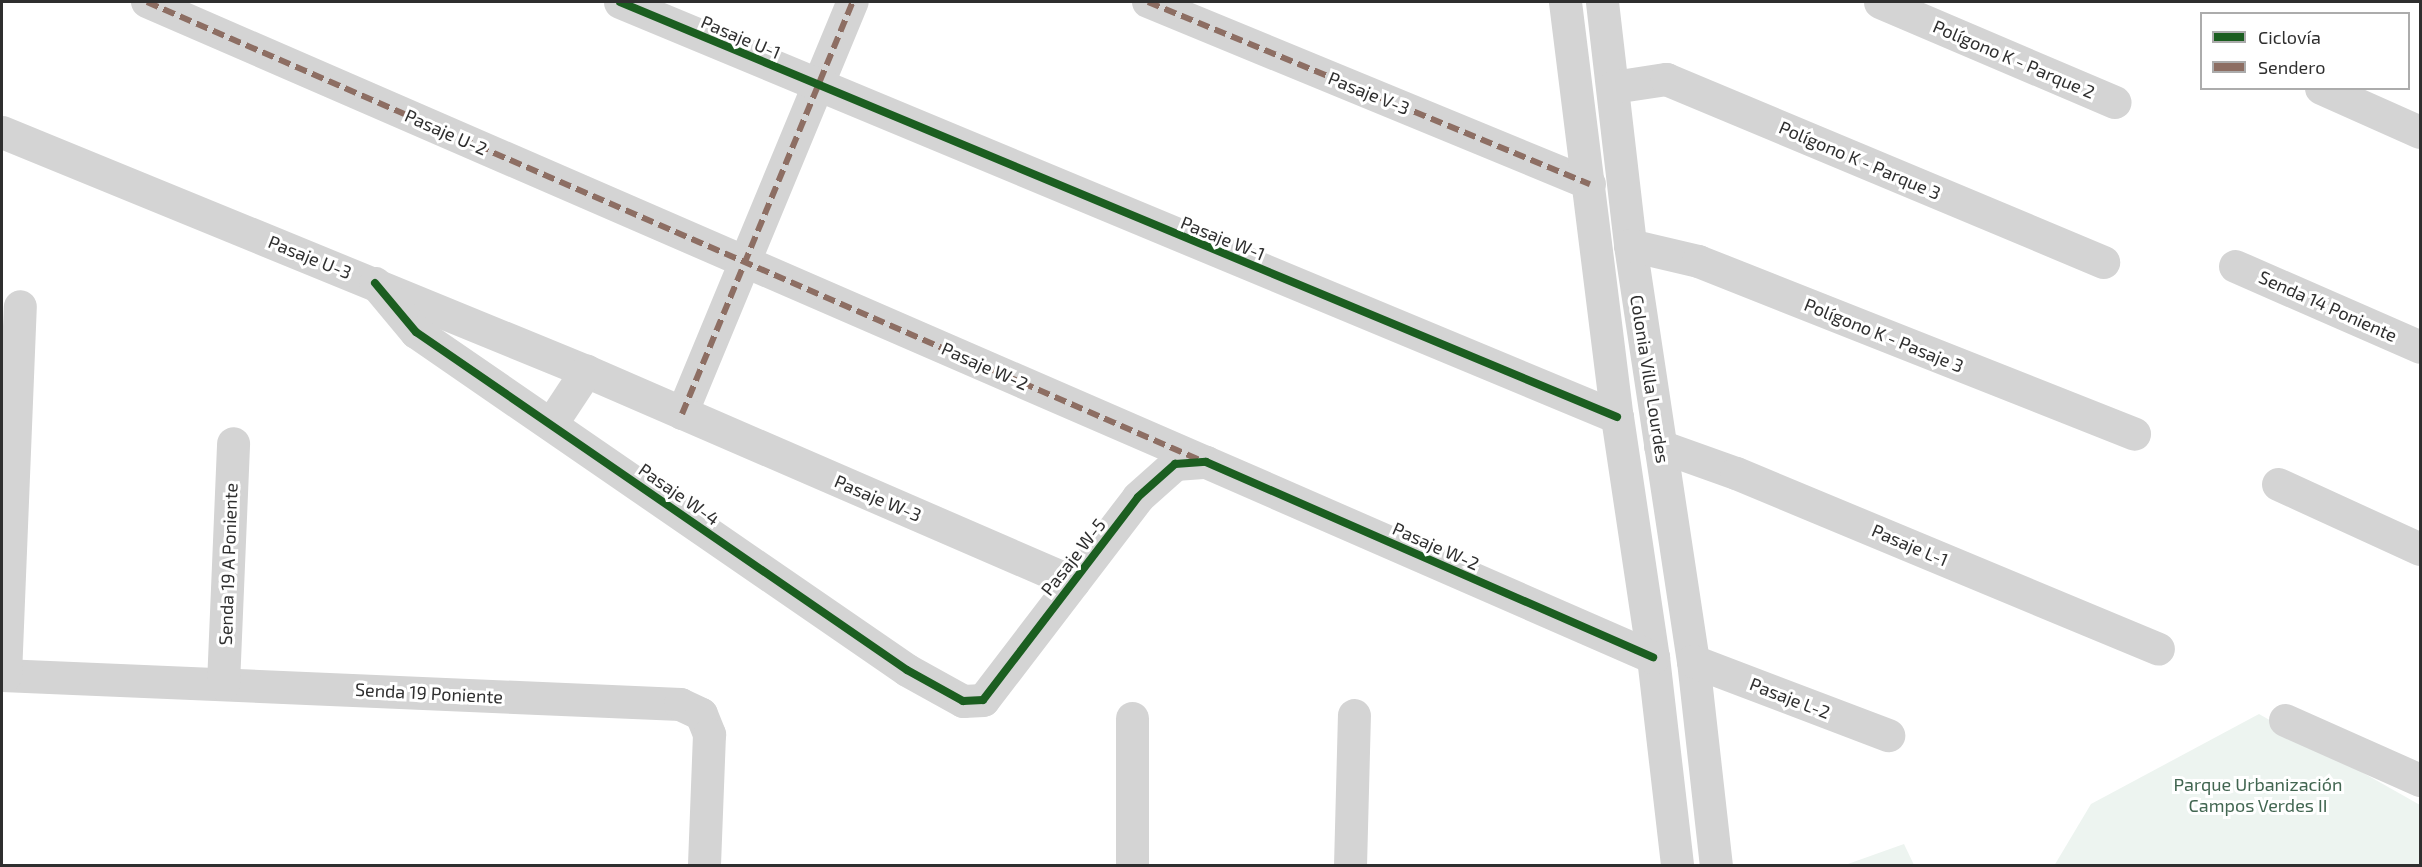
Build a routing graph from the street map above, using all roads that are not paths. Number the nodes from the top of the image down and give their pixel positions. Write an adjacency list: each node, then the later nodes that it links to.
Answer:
1 (147, 2): 16 (street, Pasaje U-2)
2 (620, 2): 8 (street, Pasaje U-1)
3 (853, 2): 8 (street)
4 (1148, 2): 14 (street, Pasaje V-3)
5 (1565, 2): 14 (street, Colonia Villa Lourdes)
6 (1602, 2): 9 (street, Colonia Villa Lourdes)
7 (1880, 2): 11 (street, Polígono K - Parque 2)
8 (818, 87): 16 (street); 24 (street, Pasaje W-1)
9 (1613, 87): 15 (street, Colonia Villa Lourdes); 17 (street, Polígono K - Parque 3)
10 (2326, 90): 13 (street)
11 (2115, 102)
12 (2, 132): 19 (street, Pasaje U-3)
13 (2421, 132)
14 (1590, 184): 24 (street, Colonia Villa Lourdes)
15 (1630, 245): 26 (street, Polígono K - Pasaje 3); 28 (street, Colonia Villa Lourdes)
16 (745, 262): 23 (street); 29 (street, Pasaje W-2)
17 (2103, 262)
18 (2235, 266): 21 (street, Senda 14 Poniente)
19 (375, 284): 22 (street, Pasaje U-3); 25 (street, Pasaje W-4)
20 (20, 306): 36 (street)
21 (2421, 347)
22 (586, 371): 23 (street, Pasaje U-3); 25 (street)
23 (682, 414): 32 (street, Pasaje W-3)
24 (1617, 417): 34 (street, Colonia Villa Lourdes)
25 (551, 424): 38 (street, Pasaje W-4)
26 (2134, 434)
27 (233, 443): 37 (street, Senda 19 A Poniente)
28 (1660, 446): 33 (street, Pasaje L-1); 35 (street, Colonia Villa Lourdes)
29 (1206, 462): 32 (street, Pasaje W-5); 34 (street, Pasaje W-2)
30 (2278, 484): 31 (street)
31 (2421, 549)
32 (1073, 582): 38 (street, Pasaje W-5)
33 (2158, 649)
34 (1653, 657): 47 (street, Colonia Villa Lourdes)
35 (1693, 661): 42 (street, Pasaje L-2); 48 (street, Colonia Villa Lourdes)
36 (3, 675): 37 (street, Senda 19 Poniente)
37 (223, 684): 44 (street, Senda 19 Poniente)
38 (983, 700)
39 (1354, 715): 46 (street)
40 (1132, 718): 45 (street)
41 (2285, 720): 43 (street)
42 (1888, 735)
43 (2421, 780)
44 (704, 866)
45 (1132, 866)
46 (1350, 866)
47 (1677, 866)
48 (1716, 866)

